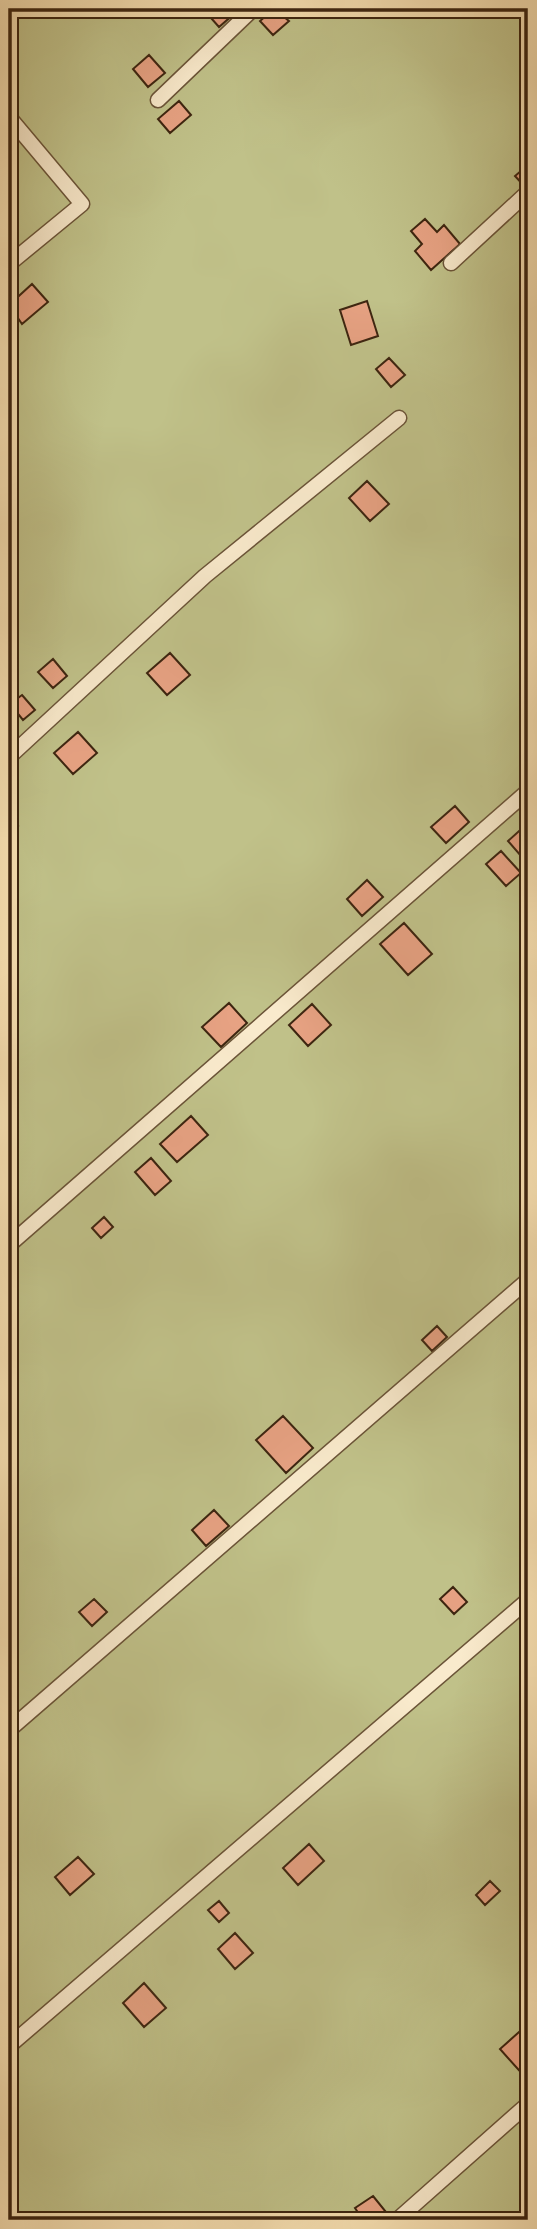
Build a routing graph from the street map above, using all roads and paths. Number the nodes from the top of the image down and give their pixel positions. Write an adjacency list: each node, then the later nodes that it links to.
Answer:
1 (253, 9): 2 (lane)
2 (158, 100)
3 (9, 117): 6 (lane)
4 (528, 192): 5 (lane)
5 (451, 263)
6 (9, 264)
7 (399, 418): 8 (lane)
8 (9, 757)
9 (528, 791): 10 (lane)
10 (9, 1245)
11 (528, 1280): 13 (lane)
12 (528, 1600): 14 (lane)
13 (9, 1730)
14 (9, 2046)
15 (528, 2104): 16 (lane)
16 (397, 2220)

